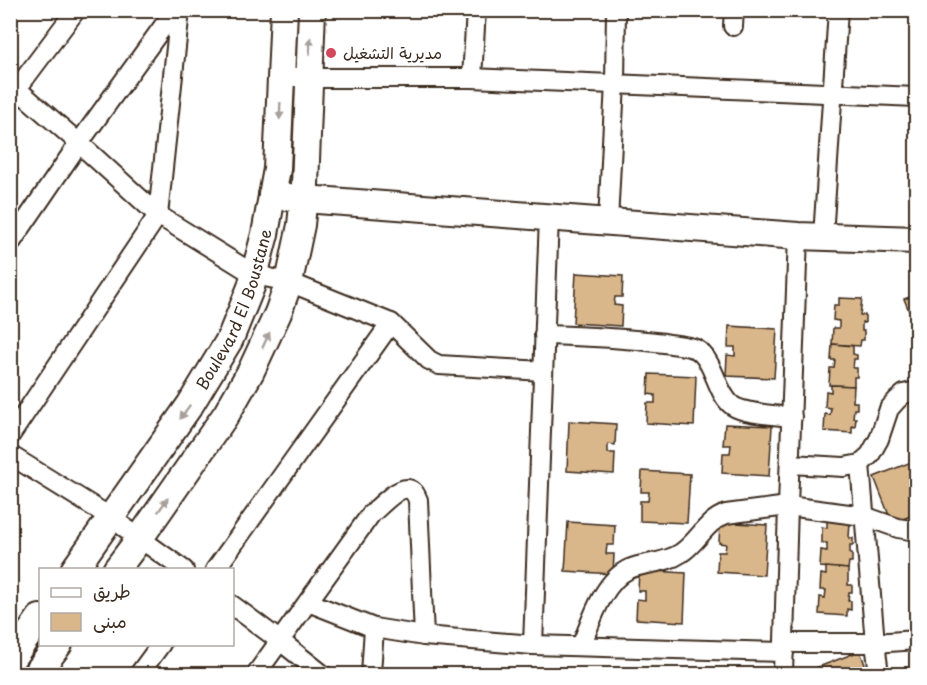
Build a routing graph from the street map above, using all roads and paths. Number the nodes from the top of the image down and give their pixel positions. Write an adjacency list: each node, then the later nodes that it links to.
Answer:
1 (76, 10): 13 (street)
2 (175, 10): 16 (street)
3 (180, 10): 19 (street)
4 (284, 10): 9 (main road, Boulevard El Boustane)
5 (312, 10): 10 (main road, one-way to 5)
6 (476, 10): 11 (street)
7 (616, 10): 12 (street)
8 (838, 10): 14 (street)
9 (281, 76): 10 (street); 17 (main road, Boulevard El Boustane, one-way to 17)
10 (309, 78): 11 (street); 18 (main road)
11 (472, 78): 12 (street)
12 (615, 83): 14 (street); 21 (street)
13 (13, 90): 16 (street)
14 (834, 94): 15 (street); 22 (street)
15 (916, 97)
16 (80, 143): 19 (street); 23 (street)
17 (272, 195): 18 (main road); 25 (main road, Boulevard El Boustane)
18 (304, 199): 20 (main road); 26 (main road)
19 (158, 215): 25 (street); 32 (street)
20 (549, 217): 21 (main road); 28 (street)
21 (608, 222): 22 (main road)
22 (811, 236): 24 (main road); 31 (street)
23 (12, 240)
24 (916, 240)
25 (255, 275): 26 (street); 38 (main road, Boulevard El Boustane, one-way to 38)
26 (289, 282): 27 (street); 40 (main road, one-way to 26)
27 (391, 323): 29 (street); 44 (street)
28 (544, 335): 29 (street); 31 (street)
29 (543, 371): 53 (street)
30 (916, 391): 35 (street)
31 (792, 417): 34 (street)
32 (10, 436)
33 (10, 456): 38 (street)
34 (790, 464): 35 (street); 36 (street)
35 (860, 464): 37 (street)
36 (788, 506): 37 (street); 56 (street); 57 (street)
37 (864, 516): 39 (street); 52 (street)
38 (110, 517): 40 (street); 41 (main road, Boulevard El Boustane)
39 (916, 531)
40 (140, 538): 42 (main road); 43 (street)
41 (75, 568)
42 (118, 568)
43 (181, 568)
44 (216, 568)
45 (308, 602): 48 (street); 49 (street); 50 (street)
46 (234, 606): 50 (street)
47 (39, 619): 58 (main road)
48 (374, 628): 49 (street); 59 (street)
49 (424, 636): 53 (street)
50 (279, 640): 64 (street); 65 (street)
51 (916, 640): 52 (street)
52 (875, 642): 57 (street); 67 (street)
53 (533, 645): 56 (street)
54 (58, 646): 62 (main road)
55 (160, 646): 63 (street)
56 (581, 646): 57 (street)
57 (784, 647): 66 (street)
58 (10, 661)
59 (367, 670)
60 (10, 672): 61 (street)
61 (15, 675)
62 (36, 675)
63 (139, 675)
64 (256, 675)
65 (322, 675)
66 (783, 675)
67 (879, 675)

